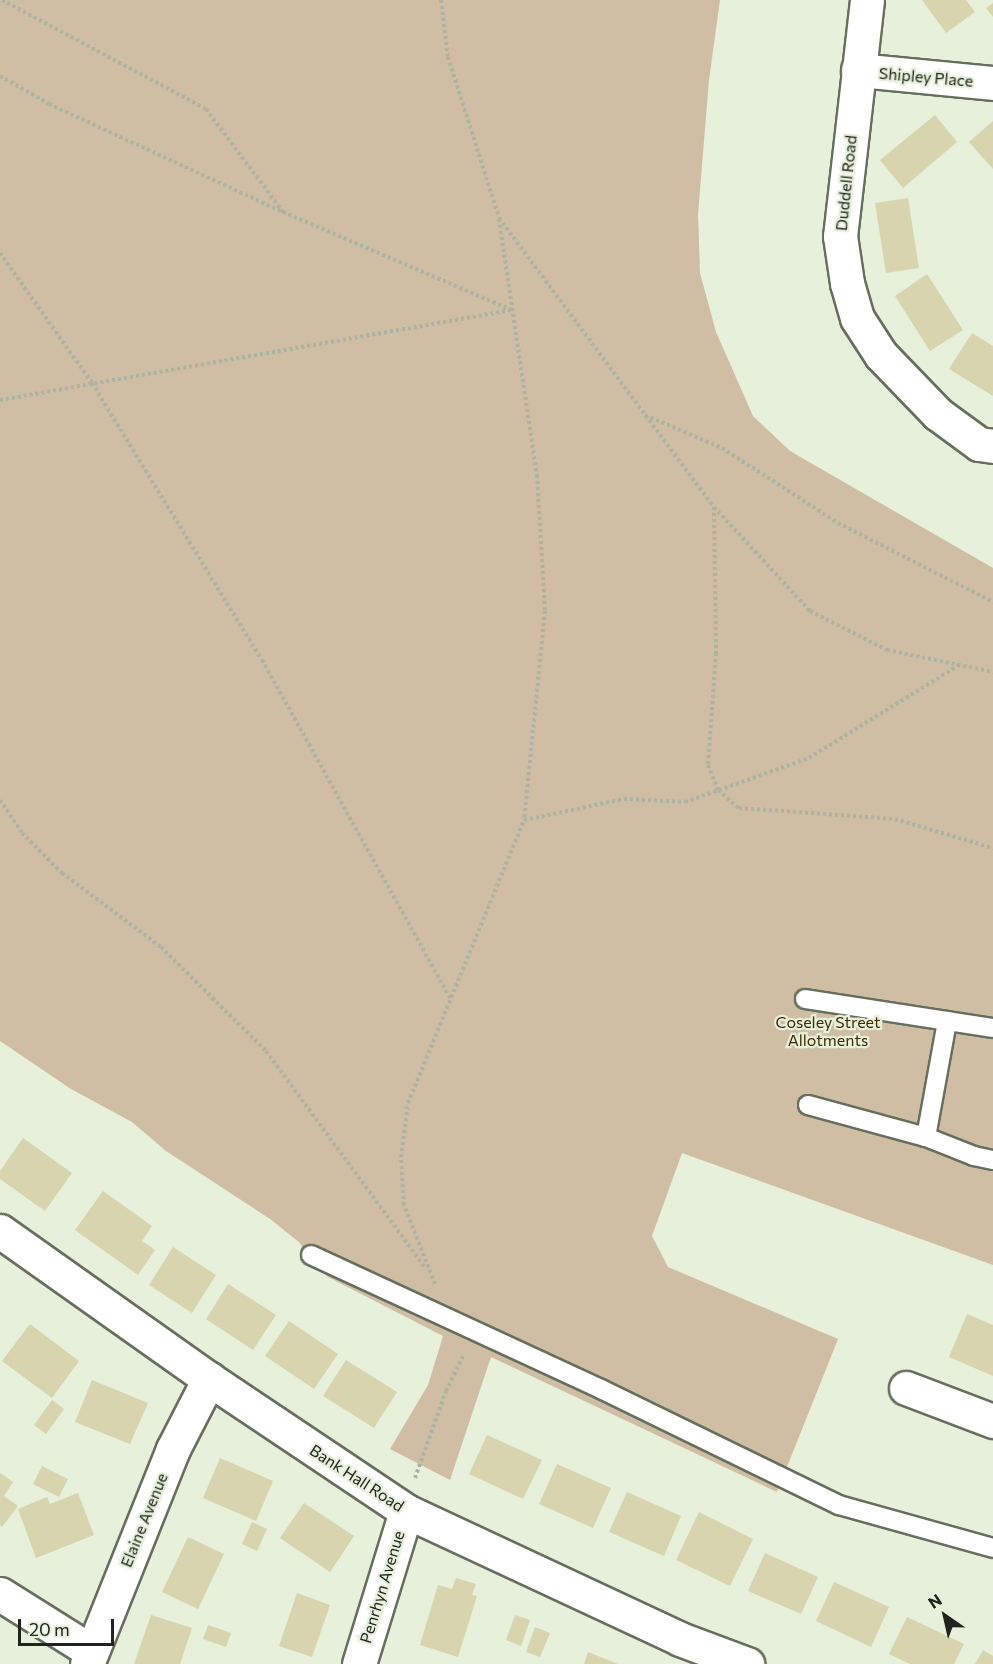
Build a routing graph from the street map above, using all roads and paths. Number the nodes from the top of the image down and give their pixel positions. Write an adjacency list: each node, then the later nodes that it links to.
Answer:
1 (3, 0): 7 (path)
2 (441, 0): 8 (path)
3 (867, 0): 4 (street, Duddell Road)
4 (858, 70): 6 (street, Shipley Place); 14 (street, Duddell Road)
5 (0, 76): 7 (path)
6 (993, 83)
7 (283, 212): 10 (path)
8 (499, 218): 10 (path); 13 (path)
9 (0, 253): 11 (path)
10 (513, 310): 11 (path); 21 (path)
11 (92, 383): 12 (path); 23 (path)
12 (0, 400)
13 (645, 415): 15 (path); 16 (path)
14 (993, 446)
15 (714, 507): 17 (path); 19 (path)
16 (993, 602)
17 (959, 665): 18 (path); 19 (path)
18 (993, 672)
19 (718, 790): 21 (path); 22 (path)
20 (0, 800): 32 (path)
21 (524, 820): 23 (path)
22 (993, 848)
23 (450, 999): 32 (path)
24 (805, 999): 25 (lane)
25 (948, 1021): 26 (lane); 28 (lane)
26 (993, 1028)
27 (807, 1105): 28 (lane)
28 (926, 1137): 29 (lane)
29 (993, 1160)
30 (0, 1231): 35 (street, Bank Hall Road)
31 (311, 1255): 33 (lane)
32 (430, 1274): 33 (path)
33 (454, 1320): 34 (lane)
34 (476, 1330): 38 (path); 39 (lane)
35 (209, 1379): 38 (street, Bank Hall Road); 42 (street, Elaine Avenue)
36 (906, 1388): 37 (street)
37 (993, 1421)
38 (406, 1511): 41 (street, Bank Hall Road); 43 (street, Penrhyn Avenue)
39 (993, 1548)
40 (0, 1594): 42 (street)
41 (675, 1652): 44 (street, Bank Hall Road)
42 (89, 1658)
43 (359, 1664)
44 (747, 1664)

